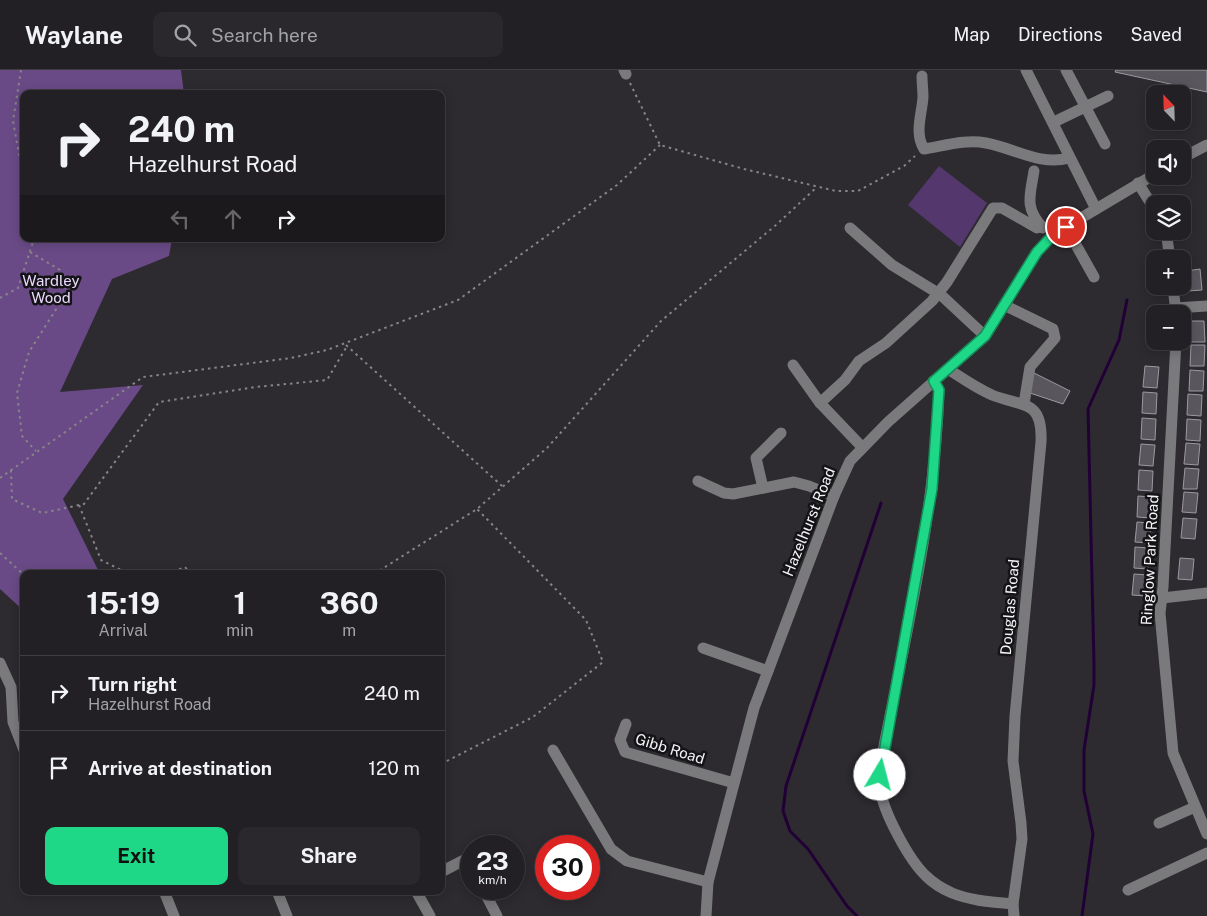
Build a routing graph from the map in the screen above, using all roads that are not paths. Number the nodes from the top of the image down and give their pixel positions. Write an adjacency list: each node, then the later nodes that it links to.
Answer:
1 (1026, 70): 6 (street)
2 (1066, 70): 5 (street)
3 (922, 76): 10 (street)
4 (1108, 96): 5 (street)
5 (1085, 107): 6 (street); 7 (street)
6 (1054, 122): 10 (street)
7 (1105, 144)
8 (1207, 145): 9 (street)
9 (1191, 153)
10 (1069, 158): 15 (street)
11 (1034, 171): 16 (street)
12 (1146, 179): 13 (street, Hazelhurst Road)
13 (1138, 183): 14 (street); 15 (street, Hazelhurst Road)
14 (1146, 196)
15 (1096, 209): 17 (street, Hazelhurst Road)
16 (1042, 226): 19 (street); 21 (street)
17 (1066, 227): 19 (street, Hazelhurst Road); 20 (street)
18 (850, 228): 21 (street)
19 (1051, 237): 22 (street, Hazelhurst Road)
20 (1094, 277)
21 (938, 293): 25 (street); 30 (street)
22 (1004, 306): 25 (street, Hazelhurst Road); 31 (street)
23 (1207, 306): 24 (street)
24 (1191, 308)
25 (985, 336): 28 (street, Hazelhurst Road)
26 (1176, 350): 38 (street, Ringlow Park Road)
27 (793, 365): 30 (street)
28 (948, 369): 29 (street, Hazelhurst Road); 31 (street)
29 (934, 381): 33 (street, Hazelhurst Road); 58 (street)
30 (820, 403): 33 (street)
31 (1024, 404): 58 (street, Douglas Road)
32 (782, 433): 35 (street)
33 (862, 447): 36 (street, Hazelhurst Road)
34 (698, 481): 35 (street)
35 (763, 488): 36 (street)
36 (834, 496): 41 (street, Hazelhurst Road)
37 (1207, 594): 38 (street)
38 (1162, 598): 46 (street, Ringlow Park Road)
39 (703, 648): 41 (street)
40 (0, 664): 43 (street)
41 (768, 671): 45 (street, Hazelhurst Road)
42 (626, 724): 45 (street, Gibb Road)
43 (20, 740)
44 (553, 750): 52 (street)
45 (734, 783): 52 (street, Hazelhurst Road)
46 (1195, 807): 47 (street); 48 (street, Ringlow Park Road)
47 (1159, 822)
48 (1207, 834)
49 (1207, 853): 53 (street)
50 (460, 862): 51 (street)
51 (445, 870)
52 (708, 882): 63 (street, Hazelhurst Road)
53 (1128, 890)
54 (166, 895): 59 (street)
55 (279, 895): 60 (street)
56 (418, 895): 61 (street)
57 (489, 900): 62 (street)
58 (1013, 910)
59 (174, 916)
60 (288, 916)
61 (430, 916)
62 (498, 916)
63 (706, 916)

